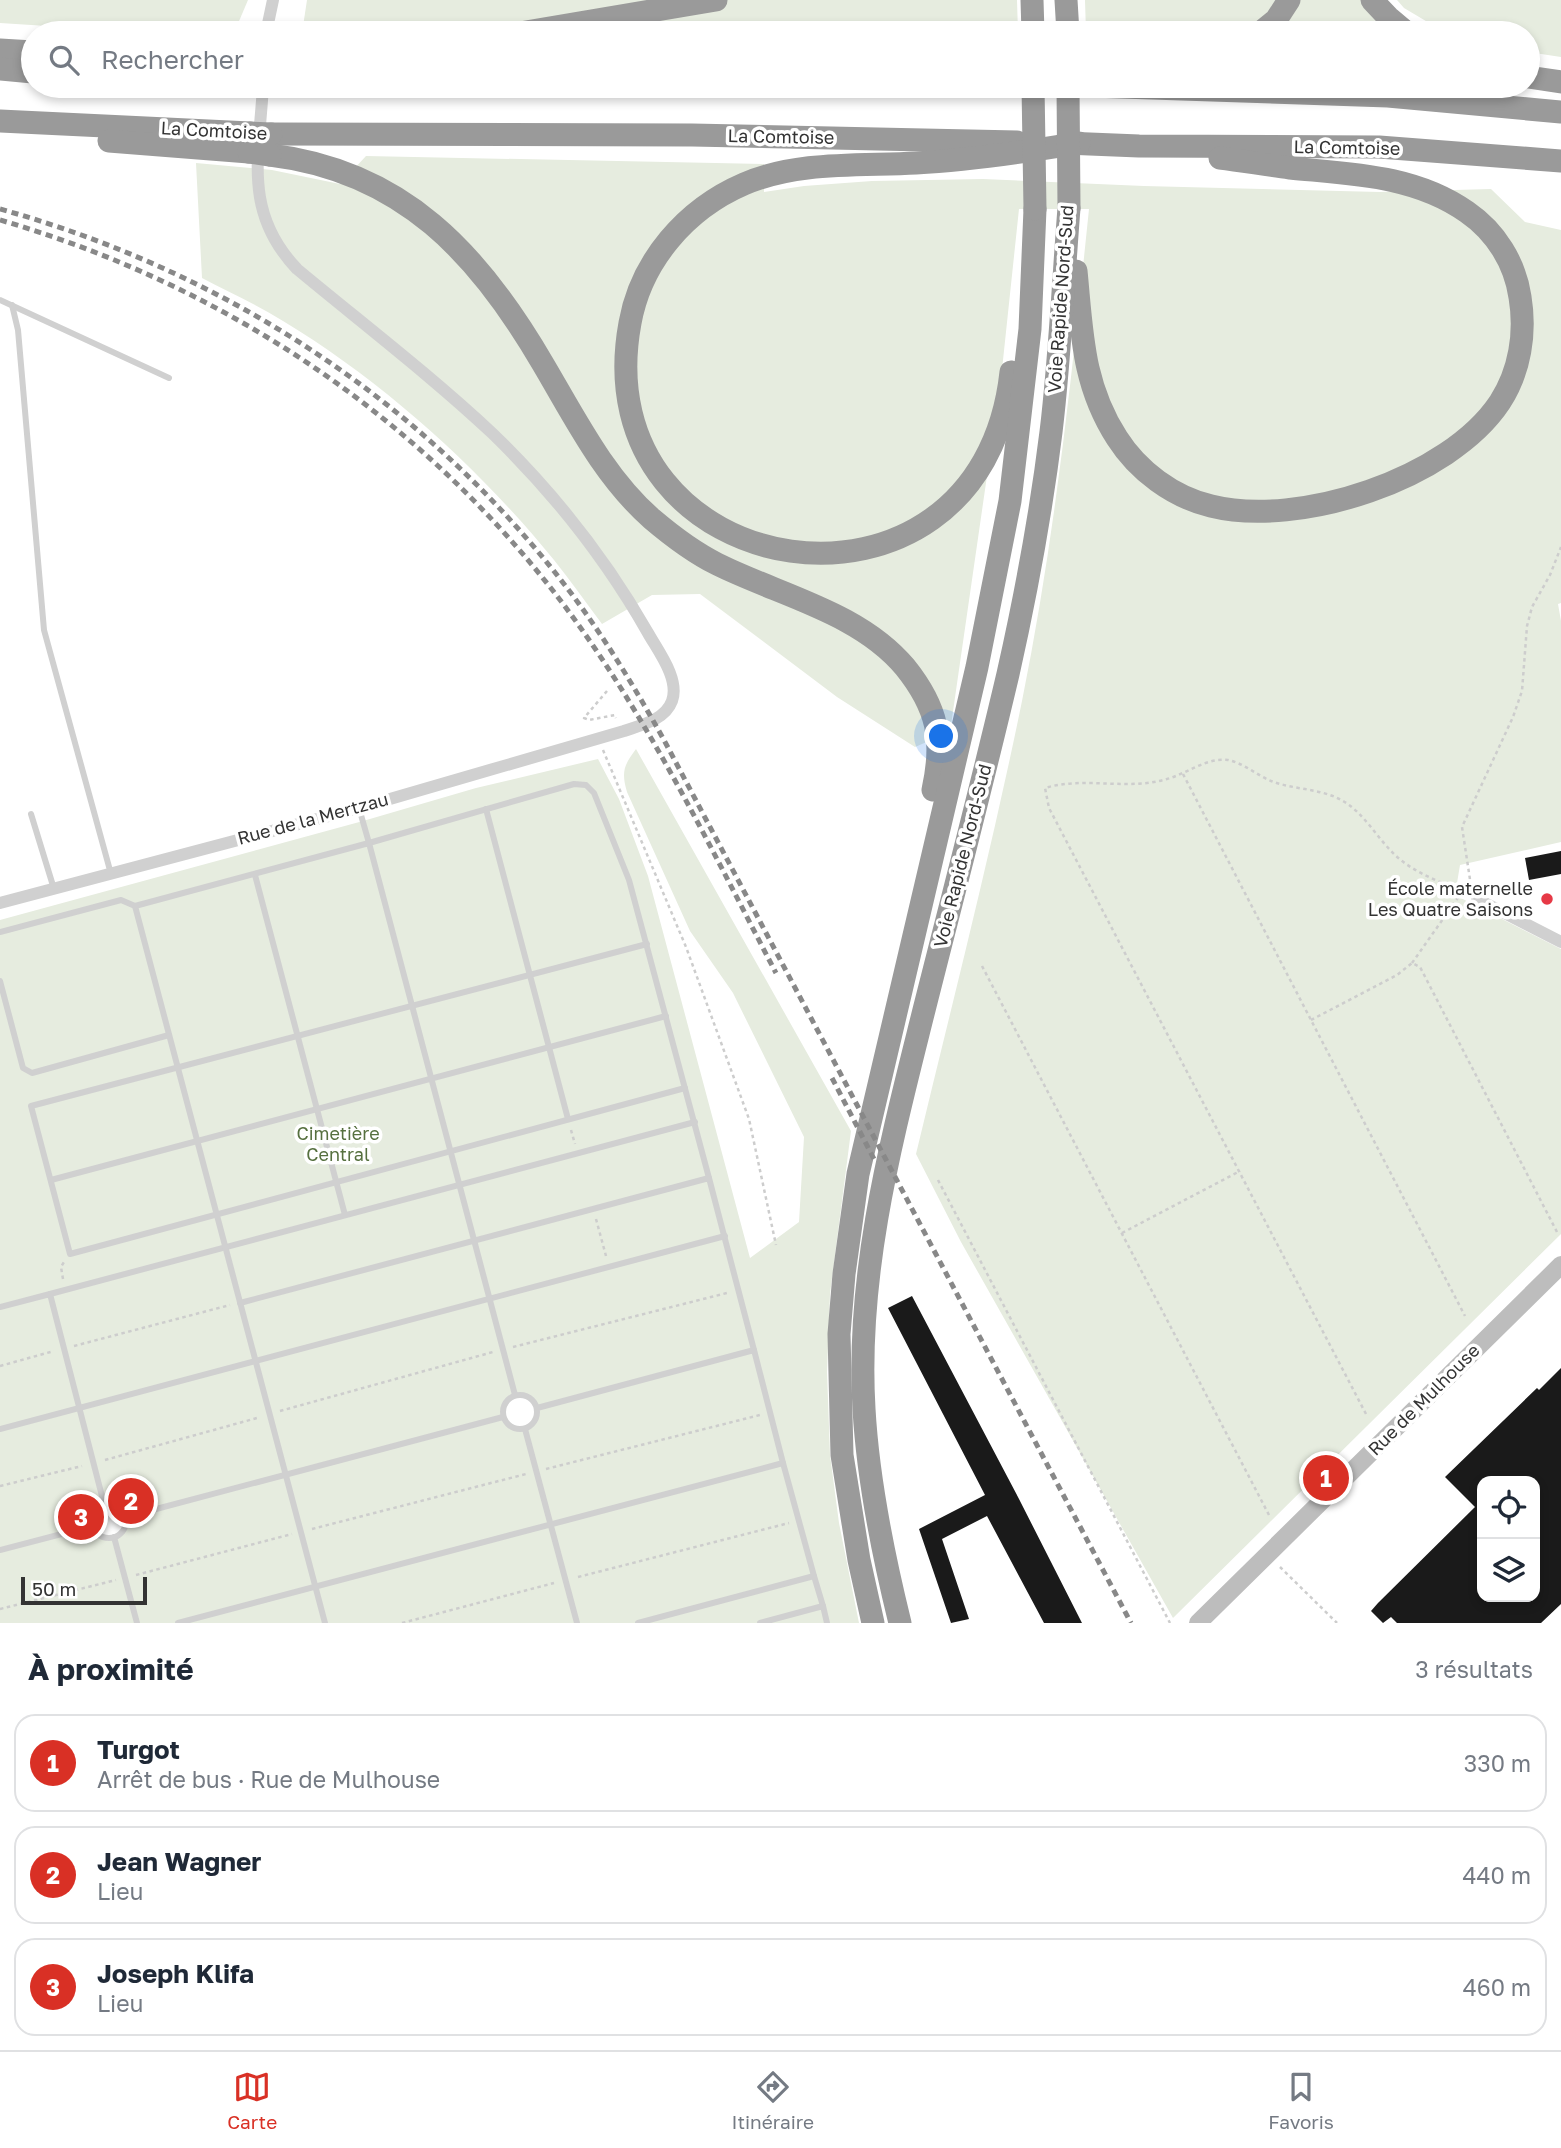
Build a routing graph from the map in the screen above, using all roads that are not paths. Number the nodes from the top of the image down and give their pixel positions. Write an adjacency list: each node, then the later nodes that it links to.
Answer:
1 (273, 0): 7 (street)
2 (716, 0): 8 (highway)
3 (1031, 0): 9 (highway)
4 (1066, 0): 10 (highway)
5 (1289, 0): 11 (highway)
6 (1373, 0): 12 (highway)
7 (269, 21)
8 (591, 21)
9 (1032, 21)
10 (1067, 21)
11 (1275, 21)
12 (1393, 21)
13 (0, 50): 14 (highway)
14 (21, 51)
15 (0, 69): 16 (highway)
16 (21, 71)
17 (1540, 79): 18 (highway)
18 (1561, 82)
19 (262, 98): 34 (street, Rue de la Mertzau)
20 (1033, 98): 30 (highway, Voie Rapide Nord-Sud, bridge)
21 (1068, 98): 29 (highway, Voie Rapide Nord-Sud, bridge)
22 (1410, 98): 23 (highway)
23 (1561, 112)
24 (0, 121): 25 (highway, La Comtoise)
25 (260, 143): 26 (highway, La Comtoise); 44 (highway)
26 (1079, 143): 27 (highway, La Comtoise); 30 (highway)
27 (1139, 146): 28 (highway, La Comtoise); 29 (highway)
28 (1561, 161)
29 (1069, 208): 104 (highway, Voie Rapide Nord-Sud)
30 (1035, 209): 44 (highway, Voie Rapide Nord-Sud)
31 (0, 300): 32 (lane)
32 (12, 305): 33 (lane); 38 (lane)
33 (169, 379)
34 (359, 808): 37 (lane); 38 (street, Rue de la Mertzau)
35 (486, 809): 37 (lane); 47 (lane); 48 (lane)
36 (31, 814): 40 (lane)
37 (369, 843): 39 (lane); 50 (lane)
38 (111, 874): 40 (street, Rue de la Mertzau)
39 (255, 875): 43 (lane); 53 (lane)
40 (54, 888): 42 (street, Rue de la Mertzau)
41 (1473, 897): 46 (street)
42 (0, 903)
43 (135, 906): 45 (lane); 52 (lane)
44 (918, 922): 103 (highway, Voie Rapide Nord-Sud)
45 (0, 932)
46 (1561, 942)
47 (647, 944): 48 (lane); 51 (lane)
48 (530, 974): 50 (lane); 54 (lane)
49 (0, 981): 52 (lane)
50 (413, 1005): 53 (lane); 56 (lane)
51 (666, 1016): 54 (lane); 57 (lane)
52 (169, 1035): 55 (lane)
53 (297, 1035): 55 (lane); 58 (lane)
54 (549, 1047): 56 (lane); 59 (lane)
55 (178, 1067): 61 (lane); 64 (lane)
56 (432, 1078): 58 (lane); 62 (lane)
57 (685, 1088): 59 (lane); 60 (lane)
58 (317, 1109): 61 (lane); 65 (lane)
59 (568, 1119): 62 (lane)
60 (695, 1122): 63 (lane); 66 (lane)
61 (197, 1141): 64 (lane); 67 (lane)
62 (452, 1150): 65 (lane); 66 (lane)
63 (709, 1178): 69 (lane); 70 (lane)
64 (51, 1180): 67 (lane)
65 (336, 1182): 67 (lane); 68 (lane)
66 (460, 1184): 68 (lane); 70 (lane)
67 (216, 1214): 71 (lane)
68 (345, 1215): 71 (lane)
69 (725, 1236): 74 (lane); 77 (lane)
70 (475, 1240): 74 (lane); 75 (lane)
71 (225, 1247): 73 (lane); 75 (lane)
72 (1561, 1265): 105 (main road, Rue de Mulhouse)
73 (50, 1294): 76 (lane); 80 (lane)
74 (491, 1298): 78 (lane); 79 (lane)
75 (240, 1303): 78 (lane)
76 (0, 1307)
77 (754, 1350): 81 (lane); 85 (lane)
78 (255, 1360): 80 (lane); 86 (lane)
79 (515, 1395): 81 (lane); 82 (lane)
80 (80, 1408): 83 (lane); 87 (lane)
81 (537, 1408): 84 (lane)
82 (503, 1417): 84 (lane); 86 (lane)
83 (0, 1429)
84 (525, 1429): 89 (lane)
85 (783, 1463): 89 (lane); 93 (lane)
86 (286, 1474): 88 (lane); 94 (lane)
87 (104, 1504): 88 (lane); 90 (lane)
88 (126, 1517): 91 (lane)
89 (551, 1525): 94 (lane); 99 (lane)
90 (92, 1526): 91 (lane); 92 (lane)
91 (114, 1537): 96 (lane)
92 (0, 1550)
93 (814, 1576): 95 (lane); 100 (lane)
94 (315, 1586): 97 (lane); 98 (lane)
95 (823, 1606): 101 (lane); 102 (lane)
96 (137, 1623)
97 (177, 1623)
98 (325, 1623)
99 (577, 1623)
100 (638, 1623)
101 (760, 1623)
102 (827, 1623)
103 (873, 1623)
104 (900, 1623)
105 (1198, 1623)

